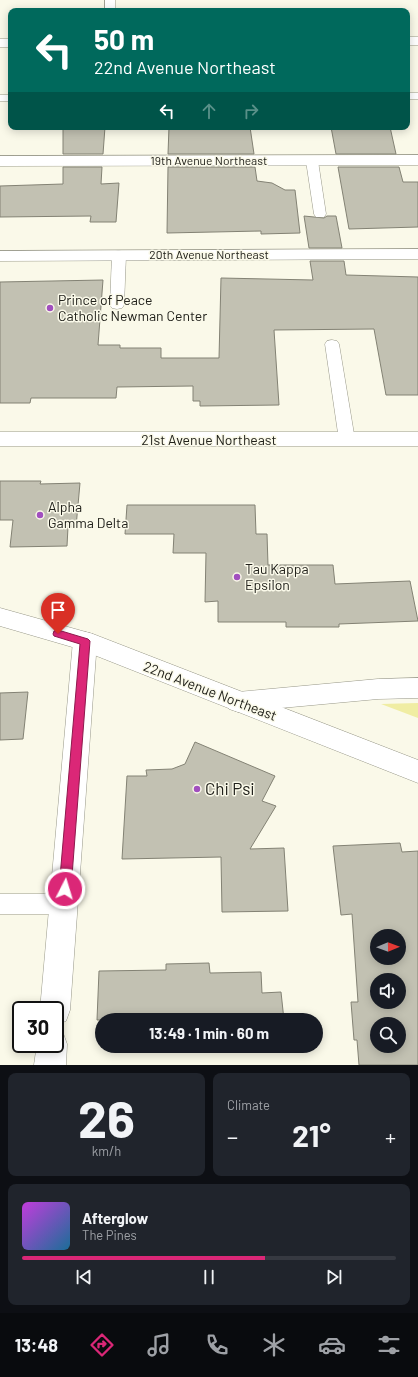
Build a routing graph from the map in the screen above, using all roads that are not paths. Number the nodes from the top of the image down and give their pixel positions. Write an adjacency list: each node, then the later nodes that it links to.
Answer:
1 (418, 160): 3 (street, 19th Avenue Northeast)
2 (0, 161): 3 (street, 19th Avenue Northeast)
3 (312, 161): 4 (lane)
4 (320, 214)
5 (418, 254): 6 (street, 20th Avenue Northeast)
6 (119, 255): 7 (street, 20th Avenue Northeast); 8 (lane)
7 (0, 256)
8 (117, 305)
9 (332, 344): 12 (lane)
10 (0, 439): 12 (street, 21st Avenue Northeast)
11 (418, 439): 12 (street, 21st Avenue Northeast)
12 (347, 440)
13 (0, 618): 14 (street, 22nd Avenue Northeast)
14 (85, 641): 16 (street, 22nd Avenue Northeast); 19 (street)
15 (418, 688): 16 (street)
16 (238, 702): 17 (street, 22nd Avenue Northeast)
17 (418, 772)
18 (0, 904): 19 (lane)
19 (64, 904): 20 (street)
20 (56, 1001)
21 (51, 1053): 22 (street)
22 (50, 1065)

